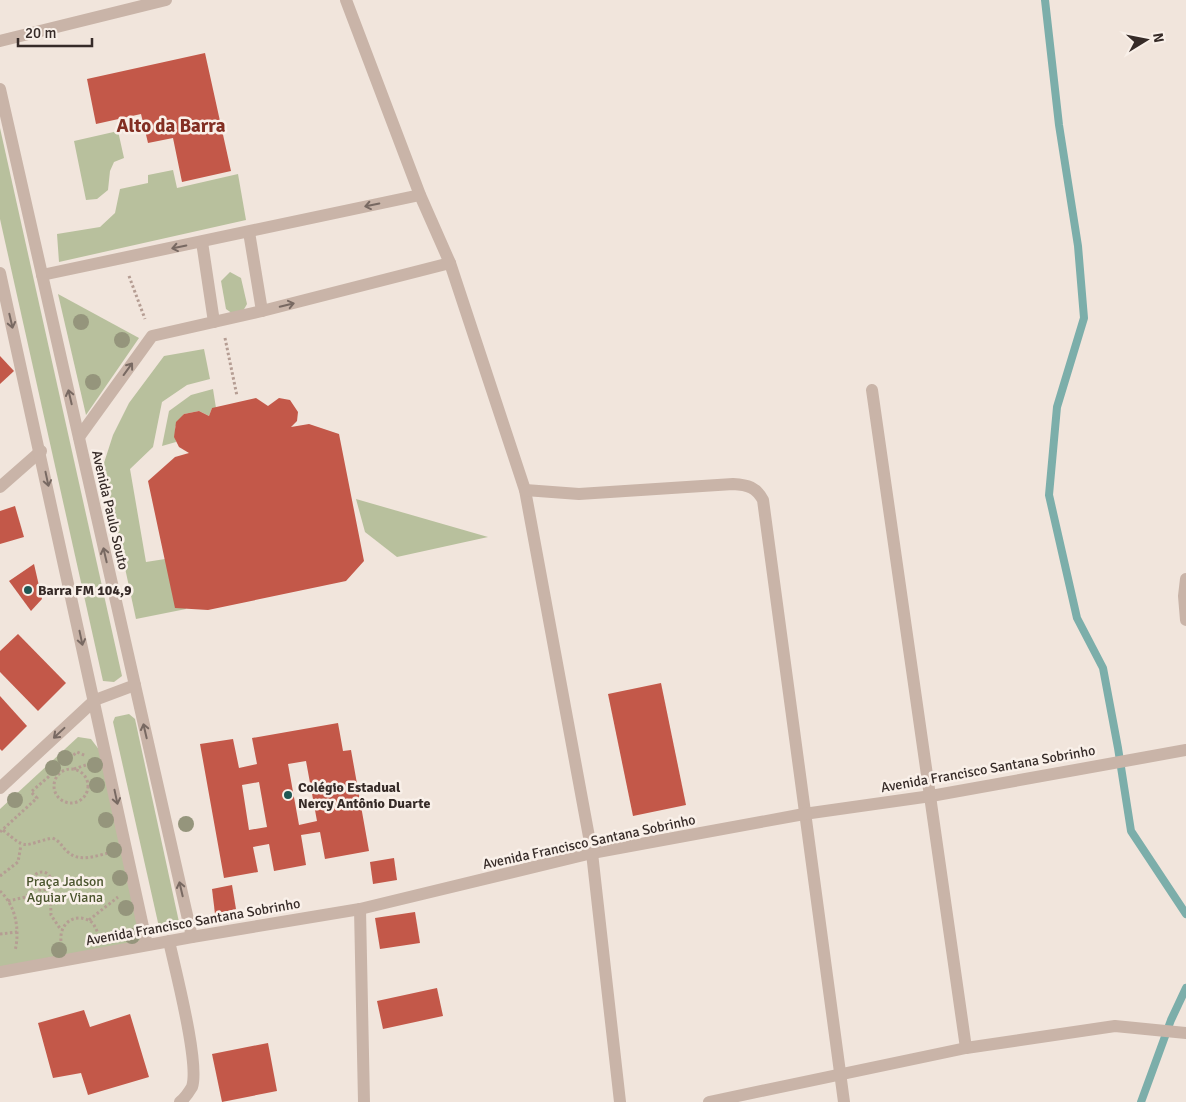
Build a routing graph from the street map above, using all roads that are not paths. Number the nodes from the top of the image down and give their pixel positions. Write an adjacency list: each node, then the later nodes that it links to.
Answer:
1 (166, 0): 3 (street)
2 (346, 0): 5 (street)
3 (0, 42)
4 (0, 89): 10 (street, Avenida Paulo Souto)
5 (420, 194): 6 (street, one-way to 6); 8 (street)
6 (249, 232): 7 (street); 11 (street)
7 (202, 242): 10 (street, one-way to 10); 12 (street)
8 (450, 263): 11 (street, one-way to 8); 17 (street)
9 (0, 273): 15 (street, one-way to 15)
10 (42, 275): 14 (street, Avenida Paulo Souto, one-way to 10)
11 (262, 311): 12 (street)
12 (218, 321): 14 (street, one-way to 12)
13 (872, 390): 24 (street)
14 (79, 437): 20 (street, Avenida Paulo Souto, one-way to 14)
15 (41, 451): 16 (street); 21 (street, one-way to 21)
16 (0, 487)
17 (526, 490): 25 (street); 26 (street)
18 (1186, 578): 19 (street)
19 (1186, 620)
20 (135, 686): 21 (street); 28 (street, Avenida Paulo Souto, one-way to 20)
21 (95, 700): 23 (street, one-way to 23); 30 (street, one-way to 30)
22 (1186, 750): 24 (street, Avenida Francisco Santana Sobrinho)
23 (0, 788)
24 (931, 796): 25 (street, Avenida Francisco Santana Sobrinho); 33 (street)
25 (804, 814): 26 (street, Avenida Francisco Santana Sobrinho); 34 (street)
26 (592, 853): 27 (street, Avenida Francisco Santana Sobrinho); 37 (street)
27 (360, 909): 28 (street, Avenida Francisco Santana Sobrinho); 36 (street)
28 (192, 937): 29 (street, Avenida Francisco Santana Sobrinho)
29 (169, 941): 30 (street, Avenida Francisco Santana Sobrinho); 35 (street)
30 (147, 945): 31 (street, Avenida Francisco Santana Sobrinho)
31 (0, 972)
32 (1183, 1033): 33 (street)
33 (966, 1048): 34 (street)
34 (840, 1075): 38 (street); 39 (street)
35 (180, 1102)
36 (364, 1102)
37 (620, 1102)
38 (709, 1102)
39 (844, 1102)

